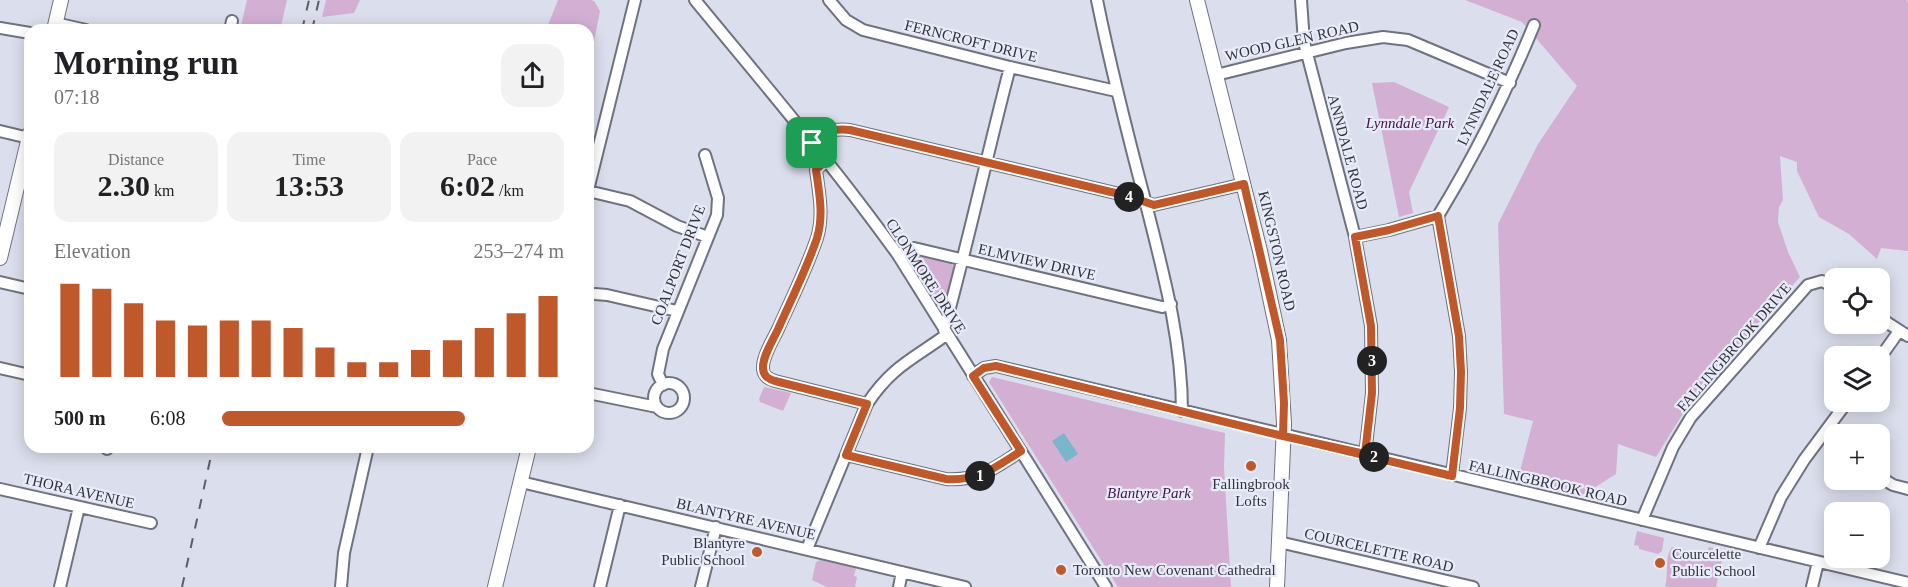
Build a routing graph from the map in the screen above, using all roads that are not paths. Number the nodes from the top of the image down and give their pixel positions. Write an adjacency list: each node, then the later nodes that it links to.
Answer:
1 (61, 0): 8 (main road)
2 (635, 0): 23 (street)
3 (695, 0): 19 (street, CLONMORE DRIVE)
4 (830, 0): 13 (street, FERNCROFT DRIVE)
5 (1097, 0): 16 (street)
6 (1197, 0): 14 (main road, KINGSTON ROAD)
7 (1301, 0): 12 (street, ANNDALE ROAD)
8 (55, 24)
9 (1534, 25): 15 (street, LYNNDALE ROAD)
10 (0, 28): 11 (street)
11 (24, 32)
12 (1306, 52): 14 (street, WOOD GLEN ROAD); 15 (street, WOOD GLEN ROAD); 31 (street, ANNDALE ROAD)
13 (1010, 67): 16 (street, FERNCROFT DRIVE); 22 (street)
14 (1216, 75): 25 (main road, KINGSTON ROAD)
15 (1510, 83): 28 (street, LYNNDALE ROAD)
16 (1116, 91): 27 (street)
17 (0, 131): 18 (street)
18 (24, 135)
19 (812, 143): 21 (street, CLONMORE DRIVE); 22 (street)
20 (705, 155): 30 (street, COALPORT DRIVE)
21 (826, 160): 32 (street, CLONMORE DRIVE); 50 (street)
22 (985, 162): 27 (street); 34 (street)
23 (594, 166)
24 (24, 183): 29 (main road)
25 (1244, 184): 27 (street); 54 (main road, KINGSTON ROAD)
26 (594, 192): 30 (street)
27 (1146, 203): 39 (street)
28 (1438, 216): 31 (street); 60 (street)
29 (2, 236): 33 (main road)
30 (708, 237): 40 (street, COALPORT DRIVE)
31 (1355, 237): 58 (street, ANNDALE ROAD)
32 (898, 255): 34 (street, ELMVIEW DRIVE); 42 (street, CLONMORE DRIVE)
33 (0, 258)
34 (963, 261): 39 (street, ELMVIEW DRIVE); 42 (street)
35 (0, 282): 37 (street)
36 (1824, 282): 67 (street, FALLINGBROOK DRIVE)
37 (24, 288)
38 (595, 294): 40 (street)
39 (1171, 304): 52 (street)
40 (676, 311): 48 (street, COALPORT DRIVE)
41 (1890, 325): 43 (street)
42 (945, 332): 47 (street, CLONMORE DRIVE); 50 (street)
43 (1904, 334): 44 (street)
44 (1890, 348)
45 (0, 368): 46 (street)
46 (24, 374)
47 (973, 376): 52 (street, FALLINGBROOK ROAD); 55 (street, CLONMORE DRIVE)
48 (663, 385): 51 (street, COALPORT DRIVE); 51 (street)
49 (594, 394): 51 (street)
50 (867, 404): 59 (street)
51 (657, 407)
52 (1182, 411): 54 (street, FALLINGBROOK ROAD)
53 (1840, 412): 71 (street)
54 (1283, 436): 58 (street, FALLINGBROOK ROAD); 70 (main road, KINGSTON ROAD)
55 (1021, 451): 59 (street); 83 (street, CLONMORE DRIVE)
56 (367, 453): 77 (street)
57 (528, 453): 61 (main road)
58 (1365, 454): 60 (street, FALLINGBROOK ROAD)
59 (846, 455): 72 (street)
60 (1452, 476): 67 (street, FALLINGBROOK ROAD)
61 (521, 482): 65 (street, BLANTYRE AVENUE); 78 (main road)
62 (1890, 483): 64 (street)
63 (0, 489): 66 (street, THORA AVENUE)
64 (1908, 489)
65 (620, 505): 69 (street, BLANTYRE AVENUE); 79 (street)
66 (79, 507): 68 (street, THORA AVENUE); 76 (street)
67 (1642, 520): 71 (street, FALLINGBROOK ROAD)
68 (152, 523)
69 (716, 527): 72 (street, BLANTYRE AVENUE); 80 (street)
70 (1279, 542): 84 (main road, KINGSTON ROAD); 85 (street, COURCELETTE ROAD)
71 (1759, 548): 73 (street, FALLINGBROOK ROAD)
72 (807, 549): 74 (street, BLANTYRE AVENUE)
73 (1818, 562): 75 (street, FALLINGBROOK ROAD); 86 (street)
74 (902, 572): 81 (street); 82 (street, BLANTYRE AVENUE)
75 (1908, 583)
76 (60, 587)
77 (341, 587)
78 (495, 587)
79 (600, 587)
80 (701, 587)
81 (899, 587)
82 (965, 587)
83 (1106, 587)
84 (1277, 587)
85 (1473, 587)
86 (1812, 587)

